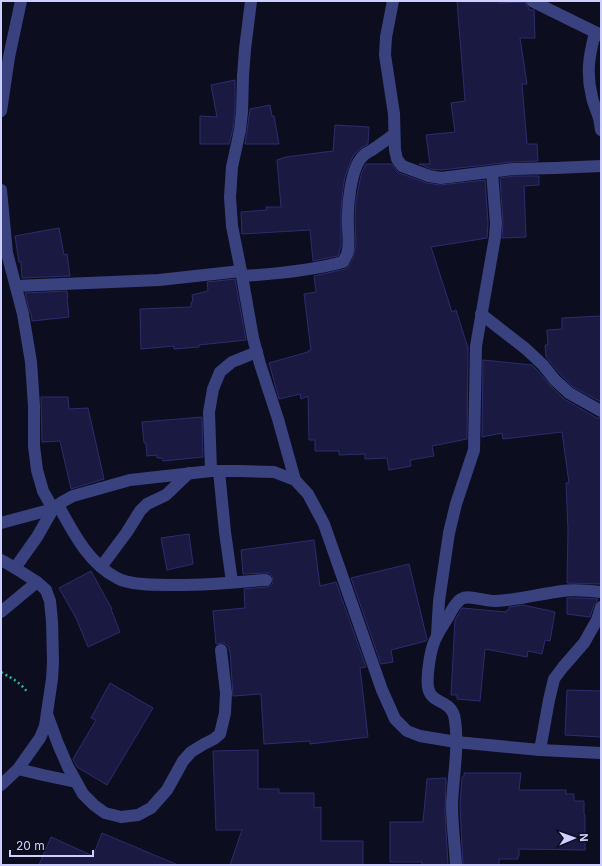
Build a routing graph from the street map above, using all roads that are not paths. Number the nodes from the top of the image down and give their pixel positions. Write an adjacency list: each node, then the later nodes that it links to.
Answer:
1 (20, 1): 6 (street)
2 (251, 1): 12 (street)
3 (393, 1): 8 (street)
4 (532, 1): 5 (street)
5 (598, 34): 7 (street)
6 (1, 112)
7 (601, 130)
8 (394, 134): 10 (street); 12 (street)
9 (601, 166): 10 (street)
10 (492, 172): 14 (street)
11 (1, 190): 13 (street)
12 (242, 274): 13 (street); 15 (street)
13 (16, 286): 20 (street)
14 (481, 314): 16 (street); 31 (street)
15 (257, 352): 17 (street); 19 (street)
16 (601, 412)
17 (215, 471): 18 (street); 19 (street); 27 (street)
18 (189, 473): 20 (street); 23 (street)
19 (295, 480): 34 (street)
20 (55, 507): 21 (street); 23 (street); 24 (street)
21 (1, 523)
22 (1, 560): 24 (street)
23 (101, 567): 27 (street)
24 (15, 568): 26 (street)
25 (266, 580): 27 (street)
26 (37, 582): 30 (street); 33 (street)
27 (232, 582)
28 (601, 592): 31 (street)
29 (601, 607): 35 (street)
30 (1, 612)
31 (437, 635): 34 (street)
32 (221, 650): 38 (street)
33 (47, 714): 37 (street); 38 (street)
34 (456, 742): 35 (street); 40 (street)
35 (540, 750): 36 (street)
36 (601, 753)
37 (18, 769): 38 (street); 39 (street)
38 (76, 782)
39 (1, 785)
40 (456, 865)

